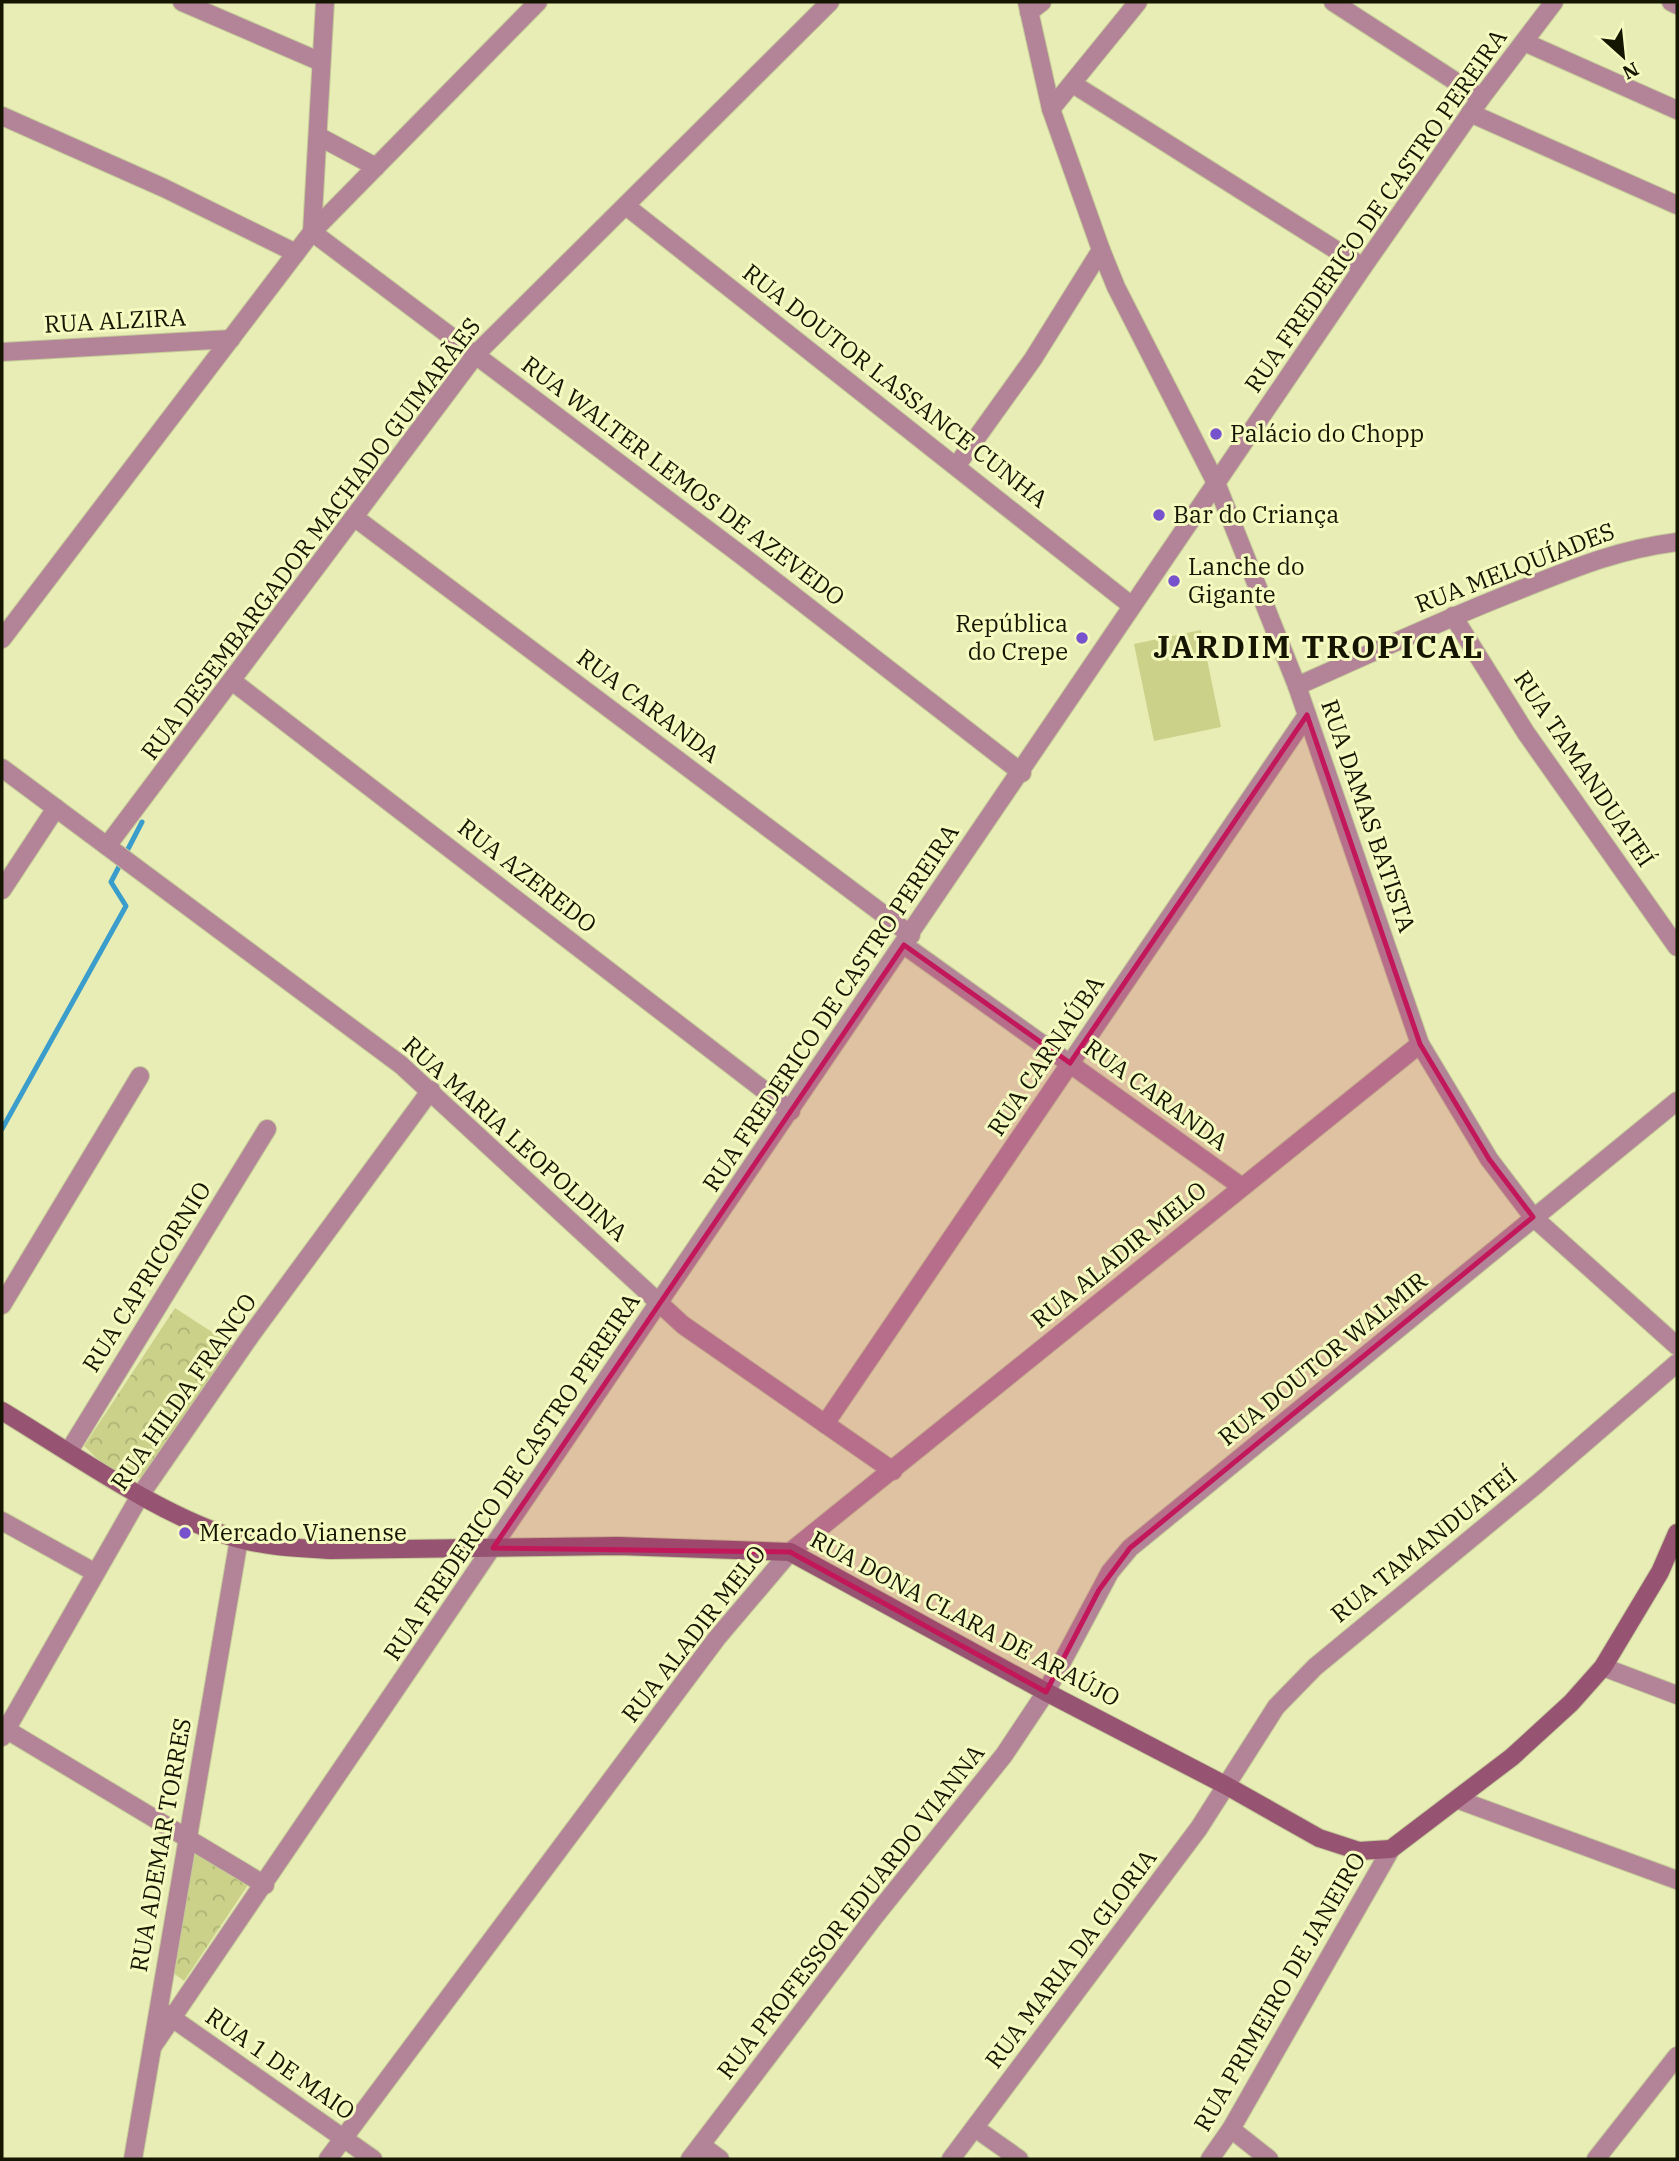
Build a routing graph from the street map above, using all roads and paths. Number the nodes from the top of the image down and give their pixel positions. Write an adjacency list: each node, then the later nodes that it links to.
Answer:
1 (182, 2): 12 (street)
2 (325, 2): 12 (street)
3 (538, 2): 22 (street)
4 (830, 2): 24 (street, RUA DESEMBARGADOR MACHADO GUIMARÃES)
5 (1138, 2): 13 (street)
6 (1333, 2): 14 (street)
7 (1554, 2): 11 (street, RUA FREDERICO DE CASTRO PEREIRA)
8 (1671, 2): 10 (street)
9 (1033, 5): 15 (street, RUA DAMAS BATISTA)
10 (1677, 5)
11 (1524, 42): 14 (street, RUA FREDERICO DE CASTRO PEREIRA); 16 (street)
12 (321, 62): 21 (street)
13 (1073, 84): 15 (street); 28 (street)
14 (1481, 98): 17 (street, RUA FREDERICO DE CASTRO PEREIRA)
15 (1051, 109): 26 (street, RUA DAMAS BATISTA)
16 (1677, 110)
17 (1470, 113): 23 (street); 28 (street, RUA FREDERICO DE CASTRO PEREIRA)
18 (2, 116): 19 (street)
19 (21, 125): 20 (street); 27 (street)
20 (2, 127)
21 (318, 136): 22 (street); 25 (street)
22 (376, 167): 25 (street)
23 (1677, 205)
24 (626, 206): 31 (street, RUA DESEMBARGADOR MACHADO GUIMARÃES); 32 (street, RUA DOUTOR LASSANCE CUNHA)
25 (312, 232): 27 (street); 31 (street, RUA WALTER LEMOS DE AZEVEDO)
26 (1101, 250): 32 (street); 33 (street, RUA DAMAS BATISTA)
27 (296, 253): 29 (street)
28 (1363, 267): 33 (street, RUA FREDERICO DE CASTRO PEREIRA)
29 (231, 339): 30 (street, RUA ALZIRA); 38 (street)
30 (2, 352)
31 (477, 354): 34 (street, RUA DESEMBARGADOR MACHADO GUIMARÃES); 43 (street, RUA WALTER LEMOS DE AZEVEDO)
32 (957, 465): 36 (street, RUA DOUTOR LASSANCE CUNHA)
33 (1217, 485): 36 (street, RUA FREDERICO DE CASTRO PEREIRA); 40 (street, RUA DAMAS BATISTA)
34 (354, 517): 39 (street, RUA DESEMBARGADOR MACHADO GUIMARÃES); 47 (street, RUA CARANDA)
35 (1677, 542): 37 (street, RUA MELQUÍADES)
36 (1132, 606): 43 (street, RUA FREDERICO DE CASTRO PEREIRA)
37 (1453, 616): 40 (street, RUA MELQUÍADES); 48 (street, RUA TAMANDUATEÍ)
38 (2, 639)
39 (232, 681): 45 (street, RUA DESEMBARGADOR MACHADO GUIMARÃES); 54 (street, RUA AZEREDO)
40 (1297, 686): 41 (street, RUA DAMAS BATISTA)
41 (1307, 715): 49 (street, RUA DAMAS BATISTA); 50 (street, RUA CARNAÚBA)
42 (2, 768): 44 (street, RUA MARIA LEOPOLDINA)
43 (1022, 773): 47 (street, RUA FREDERICO DE CASTRO PEREIRA)
44 (56, 808): 45 (street, RUA MARIA LEOPOLDINA); 46 (street)
45 (110, 848): 52 (street, RUA MARIA LEOPOLDINA)
46 (2, 890)
47 (908, 940): 50 (street, RUA CARANDA); 54 (street, RUA FREDERICO DE CASTRO PEREIRA)
48 (1677, 947)
49 (1420, 1044): 56 (street, RUA ALADIR MELO); 57 (street, RUA DAMAS BATISTA)
50 (1070, 1063): 56 (street, RUA CARANDA); 63 (street, RUA CARNAÚBA)
51 (140, 1076): 59 (street)
52 (431, 1090): 58 (street, RUA MARIA LEOPOLDINA); 66 (street, RUA HILDA FRANCO)
53 (1677, 1101): 57 (street, RUA DOUTOR WALMIR)
54 (791, 1111): 58 (street, RUA FREDERICO DE CASTRO PEREIRA)
55 (267, 1129): 64 (street, RUA CAPRICORNIO)
56 (1242, 1186): 65 (street, RUA ALADIR MELO)
57 (1533, 1217): 60 (street, RUA DAMAS BATISTA); 74 (street, RUA DOUTOR WALMIR)
58 (659, 1304): 63 (street, RUA MARIA LEOPOLDINA); 70 (street, RUA FREDERICO DE CASTRO PEREIRA)
59 (2, 1305)
60 (1677, 1346)
61 (1677, 1363): 77 (street, RUA TAMANDUATEÍ)
62 (2, 1411): 64 (main road, RUA DONA CLARA DE ARAÚJO)
63 (825, 1424): 65 (street, RUA MARIA LEOPOLDINA)
64 (69, 1451): 66 (main road, RUA DONA CLARA DE ARAÚJO)
65 (893, 1471): 71 (street, RUA ALADIR MELO)
66 (141, 1494): 69 (main road, RUA DONA CLARA DE ARAÚJO); 72 (street, RUA HILDA FRANCO)
67 (2, 1521): 72 (street)
68 (1677, 1533): 73 (main road)
69 (239, 1539): 70 (main road, RUA DONA CLARA DE ARAÚJO); 79 (street, RUA ADEMAR TORRES)
70 (493, 1548): 71 (main road, RUA DONA CLARA DE ARAÚJO); 82 (street, RUA FREDERICO DE CASTRO PEREIRA)
71 (790, 1552): 74 (main road, RUA DONA CLARA DE ARAÚJO); 87 (street, RUA ALADIR MELO)
72 (94, 1572): 76 (street, RUA HILDA FRANCO)
73 (1603, 1667): 75 (street); 78 (main road)
74 (1046, 1692): 77 (main road, RUA DONA CLARA DE ARAÚJO); 88 (street, RUA PROFESSOR EDUARDO VIANNA)
75 (1677, 1695)
76 (3, 1731): 79 (street)
77 (1227, 1786): 80 (main road, RUA DONA CLARA DE ARAÚJO); 85 (street, RUA MARIA DA GLORIA)
78 (1459, 1800): 80 (main road); 81 (street)
79 (187, 1838): 82 (street); 83 (street, RUA ADEMAR TORRES)
80 (1391, 1849): 86 (street, RUA PRIMEIRO DE JANEIRO)
81 (1677, 1880)
82 (264, 1885): 83 (street, RUA FREDERICO DE CASTRO PEREIRA)
83 (165, 2014): 87 (street, RUA 1 DE MAIO); 89 (street, RUA FREDERICO DE CASTRO PEREIRA)
84 (1677, 2056): 97 (street)
85 (975, 2128): 93 (street, RUA MARIA DA GLORIA); 94 (street)
86 (1231, 2129): 95 (street, RUA PRIMEIRO DE JANEIRO); 96 (street)
87 (344, 2137): 90 (street, RUA ALADIR MELO); 91 (street, RUA 1 DE MAIO)
88 (695, 2152): 92 (street)
89 (133, 2159)
90 (328, 2159)
91 (373, 2159)
92 (720, 2159)
93 (951, 2159)
94 (1019, 2159)
95 (1210, 2159)
96 (1269, 2159)
97 (1595, 2159)

